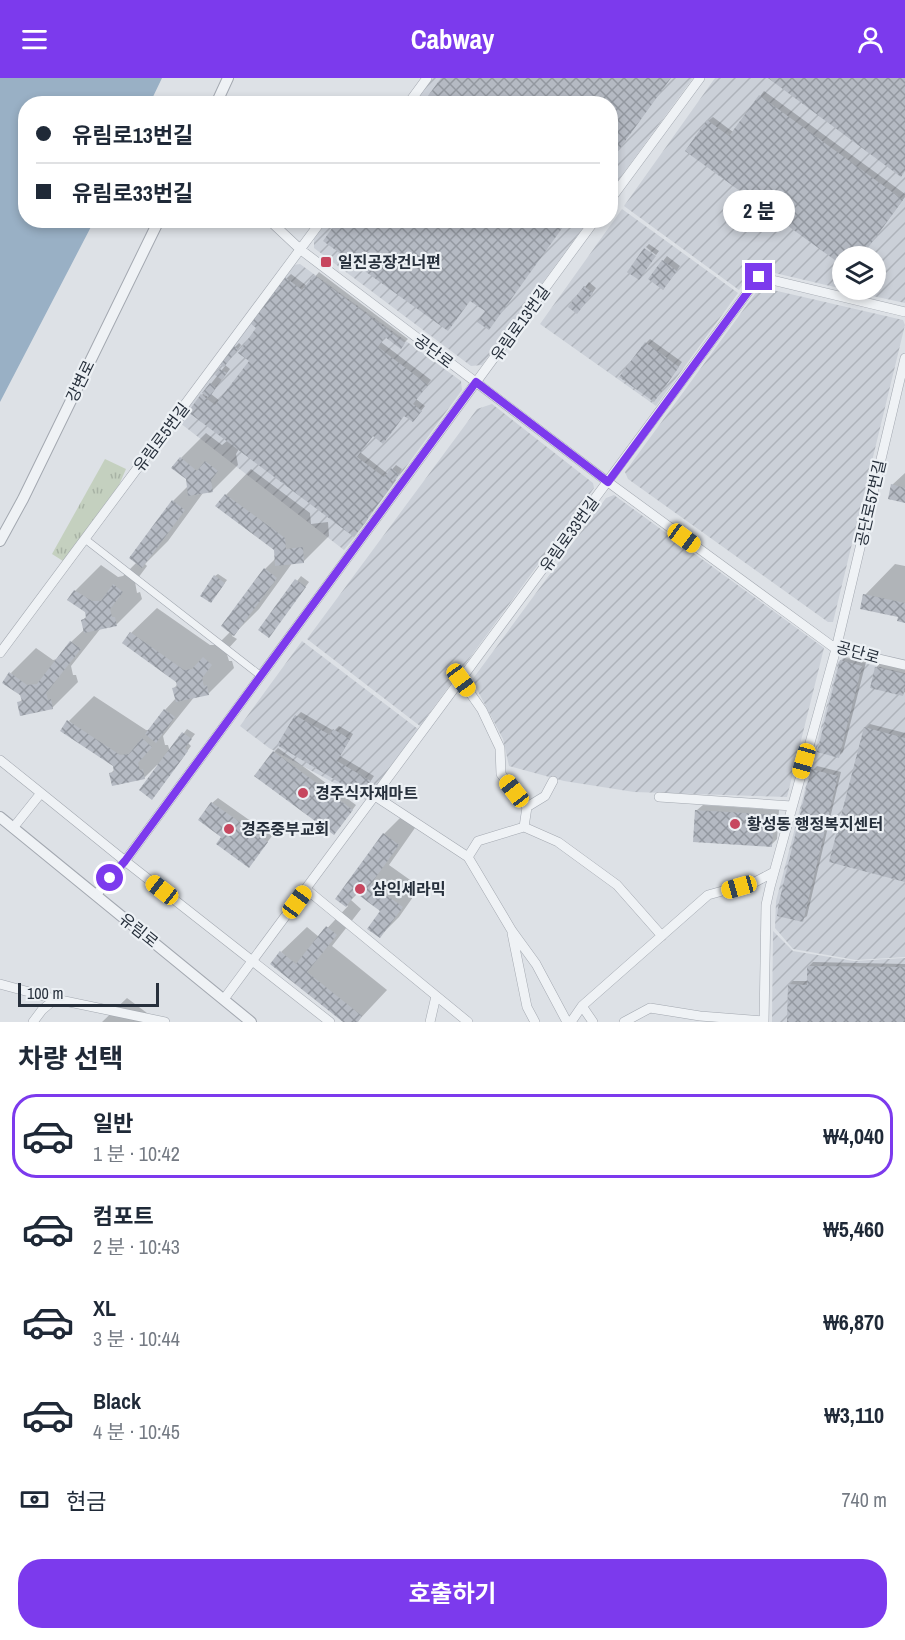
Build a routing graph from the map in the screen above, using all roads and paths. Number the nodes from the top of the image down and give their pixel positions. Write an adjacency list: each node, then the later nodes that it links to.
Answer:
1 (228, 78): 4 (street)
2 (427, 78): 5 (street)
3 (700, 78): 6 (street)
4 (220, 96)
5 (414, 96)
6 (618, 189)
7 (155, 228): 17 (street, 강변로)
8 (277, 228): 11 (street, 공단로)
9 (316, 228): 11 (street, 유림로5번길)
10 (589, 228): 14 (street, 유림로13번길)
11 (300, 250): 14 (street, 공단로); 16 (street, 유림로5번길)
12 (905, 312): 15 (street, 유림로33번길)
13 (905, 358): 18 (street, 공단로57번길)
14 (476, 382): 15 (street, 공단로); 21 (street, 유림로13번길)
15 (608, 482): 18 (street, 공단로); 22 (street, 유림로33번길)
16 (85, 538): 19 (street, 유림로5번길); 21 (street)
17 (0, 541)
18 (836, 649): 20 (street, 공단로); 28 (street, 공단로57번길)
19 (0, 653)
20 (905, 665)
21 (261, 676): 34 (street, 유림로13번길)
22 (461, 680): 26 (street, 유림로33번길); 29 (street)
23 (0, 760): 25 (street)
24 (553, 781): 29 (street)
25 (41, 793): 32 (street); 34 (street)
26 (375, 796): 33 (street); 36 (street, 유림로33번길)
27 (659, 797): 28 (street)
28 (792, 806): 35 (street, 공단로57번길)
29 (527, 807): 31 (street)
30 (0, 818): 32 (street, 유림로)
31 (524, 827): 33 (street); 39 (street)
32 (13, 828): 37 (street, 유림로)
33 (468, 857): 38 (street)
34 (125, 861): 37 (street, 유림로13번길); 40 (street)
35 (774, 872): 39 (street); 47 (street, 공단로57번길)
36 (306, 889): 40 (street, 유림로33번길); 42 (street)
37 (96, 895): 44 (street, 유림로)
38 (512, 931): 53 (street); 54 (street)
39 (662, 936): 45 (street)
40 (253, 960): 44 (street, 유림로33번길); 50 (street)
41 (0, 984): 43 (street)
42 (436, 996): 51 (street); 52 (street)
43 (55, 999): 48 (street); 49 (street)
44 (224, 999): 46 (street, 유림로)
45 (582, 1006): 55 (street); 56 (street)
46 (249, 1021)
47 (764, 1021): 57 (street)
48 (33, 1022)
49 (165, 1022)
50 (330, 1022)
51 (430, 1022)
52 (468, 1022)
53 (535, 1022)
54 (567, 1022)
55 (571, 1022)
56 (593, 1022)
57 (624, 1022)

